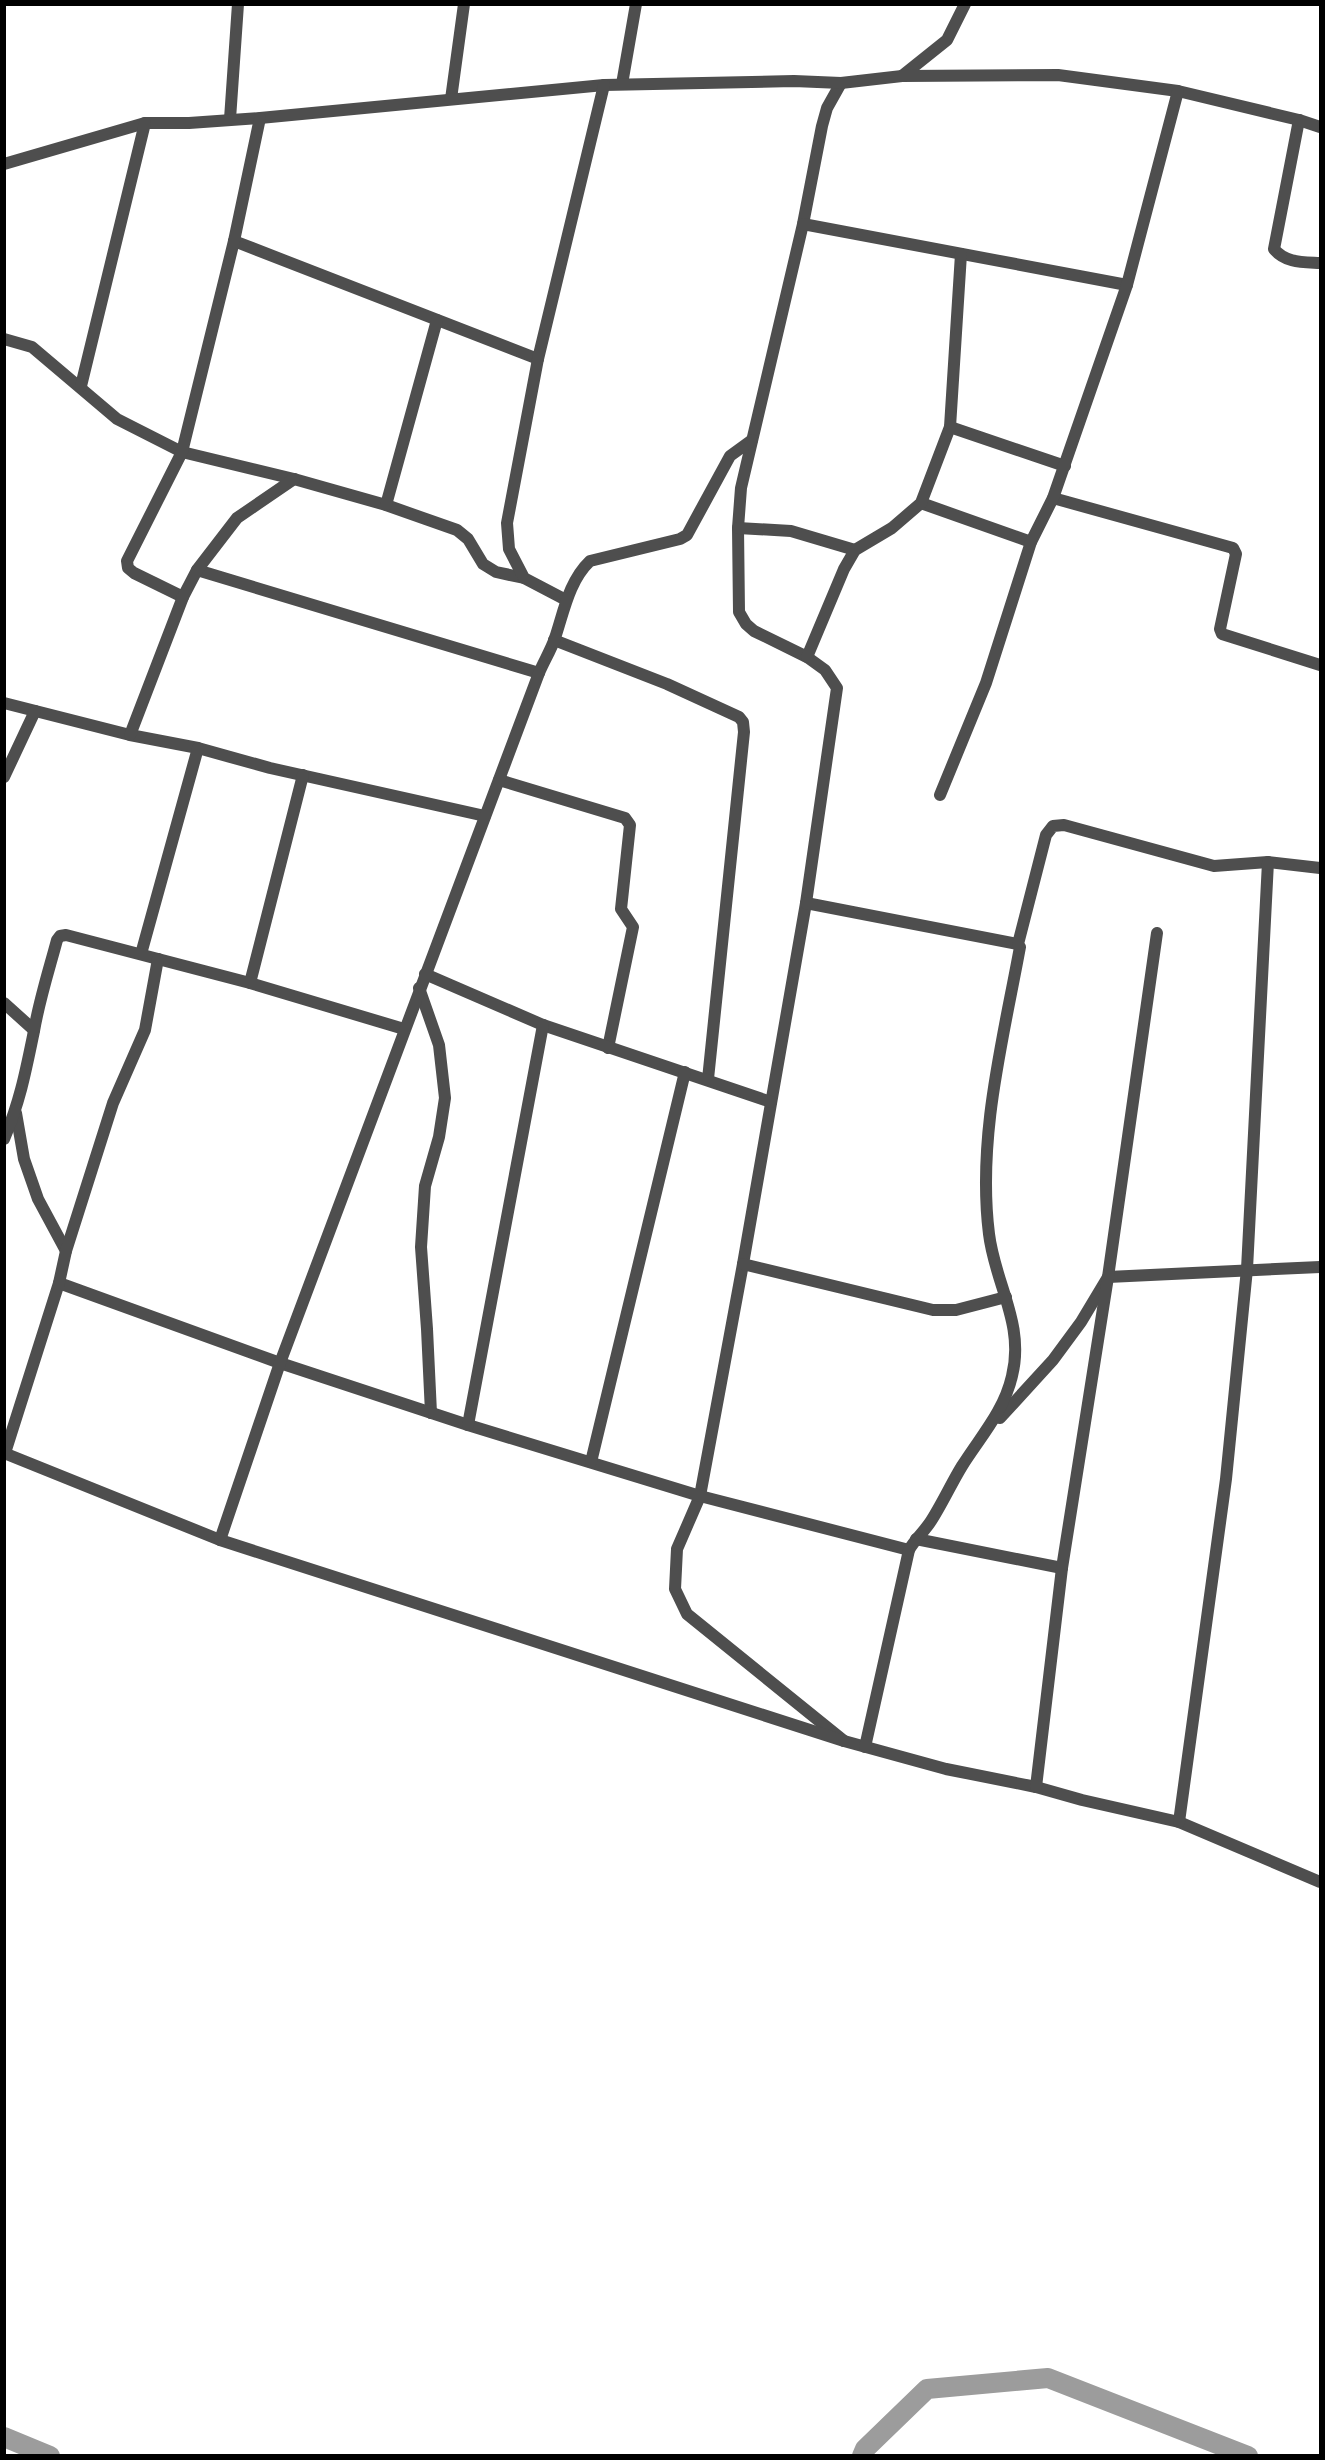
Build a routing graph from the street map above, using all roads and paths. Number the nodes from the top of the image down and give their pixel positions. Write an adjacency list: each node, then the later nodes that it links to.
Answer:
1 (238, 4): 12 (street)
2 (464, 4): 10 (street)
3 (636, 4): 7 (street)
4 (965, 4): 5 (street)
5 (902, 76): 6 (street); 9 (street)
6 (841, 83): 7 (street); 17 (street)
7 (622, 84): 8 (street)
8 (604, 85): 10 (street); 24 (street)
9 (1178, 91): 13 (street); 21 (street)
10 (451, 99): 11 (street)
11 (260, 118): 12 (street); 18 (street)
12 (230, 119): 14 (street)
13 (1299, 120): 15 (street); 20 (street)
14 (145, 123): 16 (street); 25 (street)
15 (1320, 128)
16 (4, 164)
17 (803, 224): 19 (street); 27 (street)
18 (234, 241): 22 (street); 28 (street)
19 (961, 254): 21 (street); 26 (street)
20 (1320, 263)
21 (1127, 285): 29 (street)
22 (436, 320): 24 (street); 33 (street)
23 (4, 339): 25 (street)
24 (538, 359): 38 (street)
25 (81, 386): 28 (street)
26 (950, 427): 29 (street); 32 (street)
27 (752, 440): 34 (street); 40 (street)
28 (182, 452): 30 (street); 39 (street)
29 (1065, 466): 31 (street)
30 (294, 479): 33 (street); 37 (street)
31 (1053, 498): 35 (street); 43 (street)
32 (921, 503): 35 (street); 36 (street)
33 (386, 505): 38 (street)
34 (738, 528): 36 (street); 42 (street)
35 (1031, 542): 52 (street)
36 (855, 550): 42 (street)
37 (197, 570): 39 (street); 44 (street)
38 (524, 578): 40 (street)
39 (183, 597): 47 (street)
40 (566, 600): 41 (street)
41 (554, 640): 44 (street); 70 (street)
42 (807, 657): 56 (street)
43 (1320, 665)
44 (539, 673): 51 (street)
45 (4, 703): 46 (street)
46 (35, 711): 47 (street); 50 (street)
47 (130, 735): 48 (street)
48 (198, 748): 49 (street); 59 (street)
49 (303, 775): 53 (street); 62 (street)
50 (4, 777)
51 (499, 780): 53 (street); 68 (street)
52 (940, 795)
53 (485, 816): 61 (street)
54 (1268, 862): 55 (street); 58 (street); 77 (street)
55 (1320, 868)
56 (806, 903): 58 (street); 71 (street)
57 (1157, 933): 78 (street)
58 (1018, 944): 80 (street)
59 (141, 954): 60 (street); 67 (street)
60 (158, 959): 62 (street); 74 (street)
61 (425, 974): 63 (street); 65 (street)
62 (250, 983): 66 (street)
63 (419, 988): 66 (street); 82 (street)
64 (4, 1003): 67 (street)
65 (543, 1024): 68 (street); 83 (street)
66 (404, 1029): 81 (street)
67 (34, 1030): 72 (street)
68 (608, 1048): 69 (street)
69 (685, 1072): 70 (street); 86 (street)
70 (708, 1079): 71 (street)
71 (771, 1102): 75 (street)
72 (16, 1113): 73 (street); 74 (street)
73 (4, 1139)
74 (66, 1251): 79 (street)
75 (743, 1264): 80 (street); 87 (street)
76 (1320, 1267): 77 (street)
77 (1247, 1269): 78 (street); 95 (street)
78 (1108, 1277): 84 (street); 91 (street)
79 (59, 1283): 81 (street); 85 (street)
80 (1006, 1297): 84 (street)
81 (280, 1363): 82 (street); 89 (street)
82 (431, 1413): 83 (street)
83 (468, 1425): 86 (street)
84 (987, 1432): 88 (street)
85 (5, 1453): 89 (street)
86 (591, 1462): 87 (street)
87 (700, 1496): 90 (street); 92 (street)
88 (916, 1539): 90 (street); 91 (street)
89 (220, 1540): 92 (street)
90 (909, 1550): 93 (street)
91 (1062, 1568): 94 (street)
92 (844, 1741): 93 (street)
93 (865, 1747): 94 (street)
94 (1036, 1787): 95 (street)
95 (1179, 1822): 96 (street)
96 (1320, 1882)

